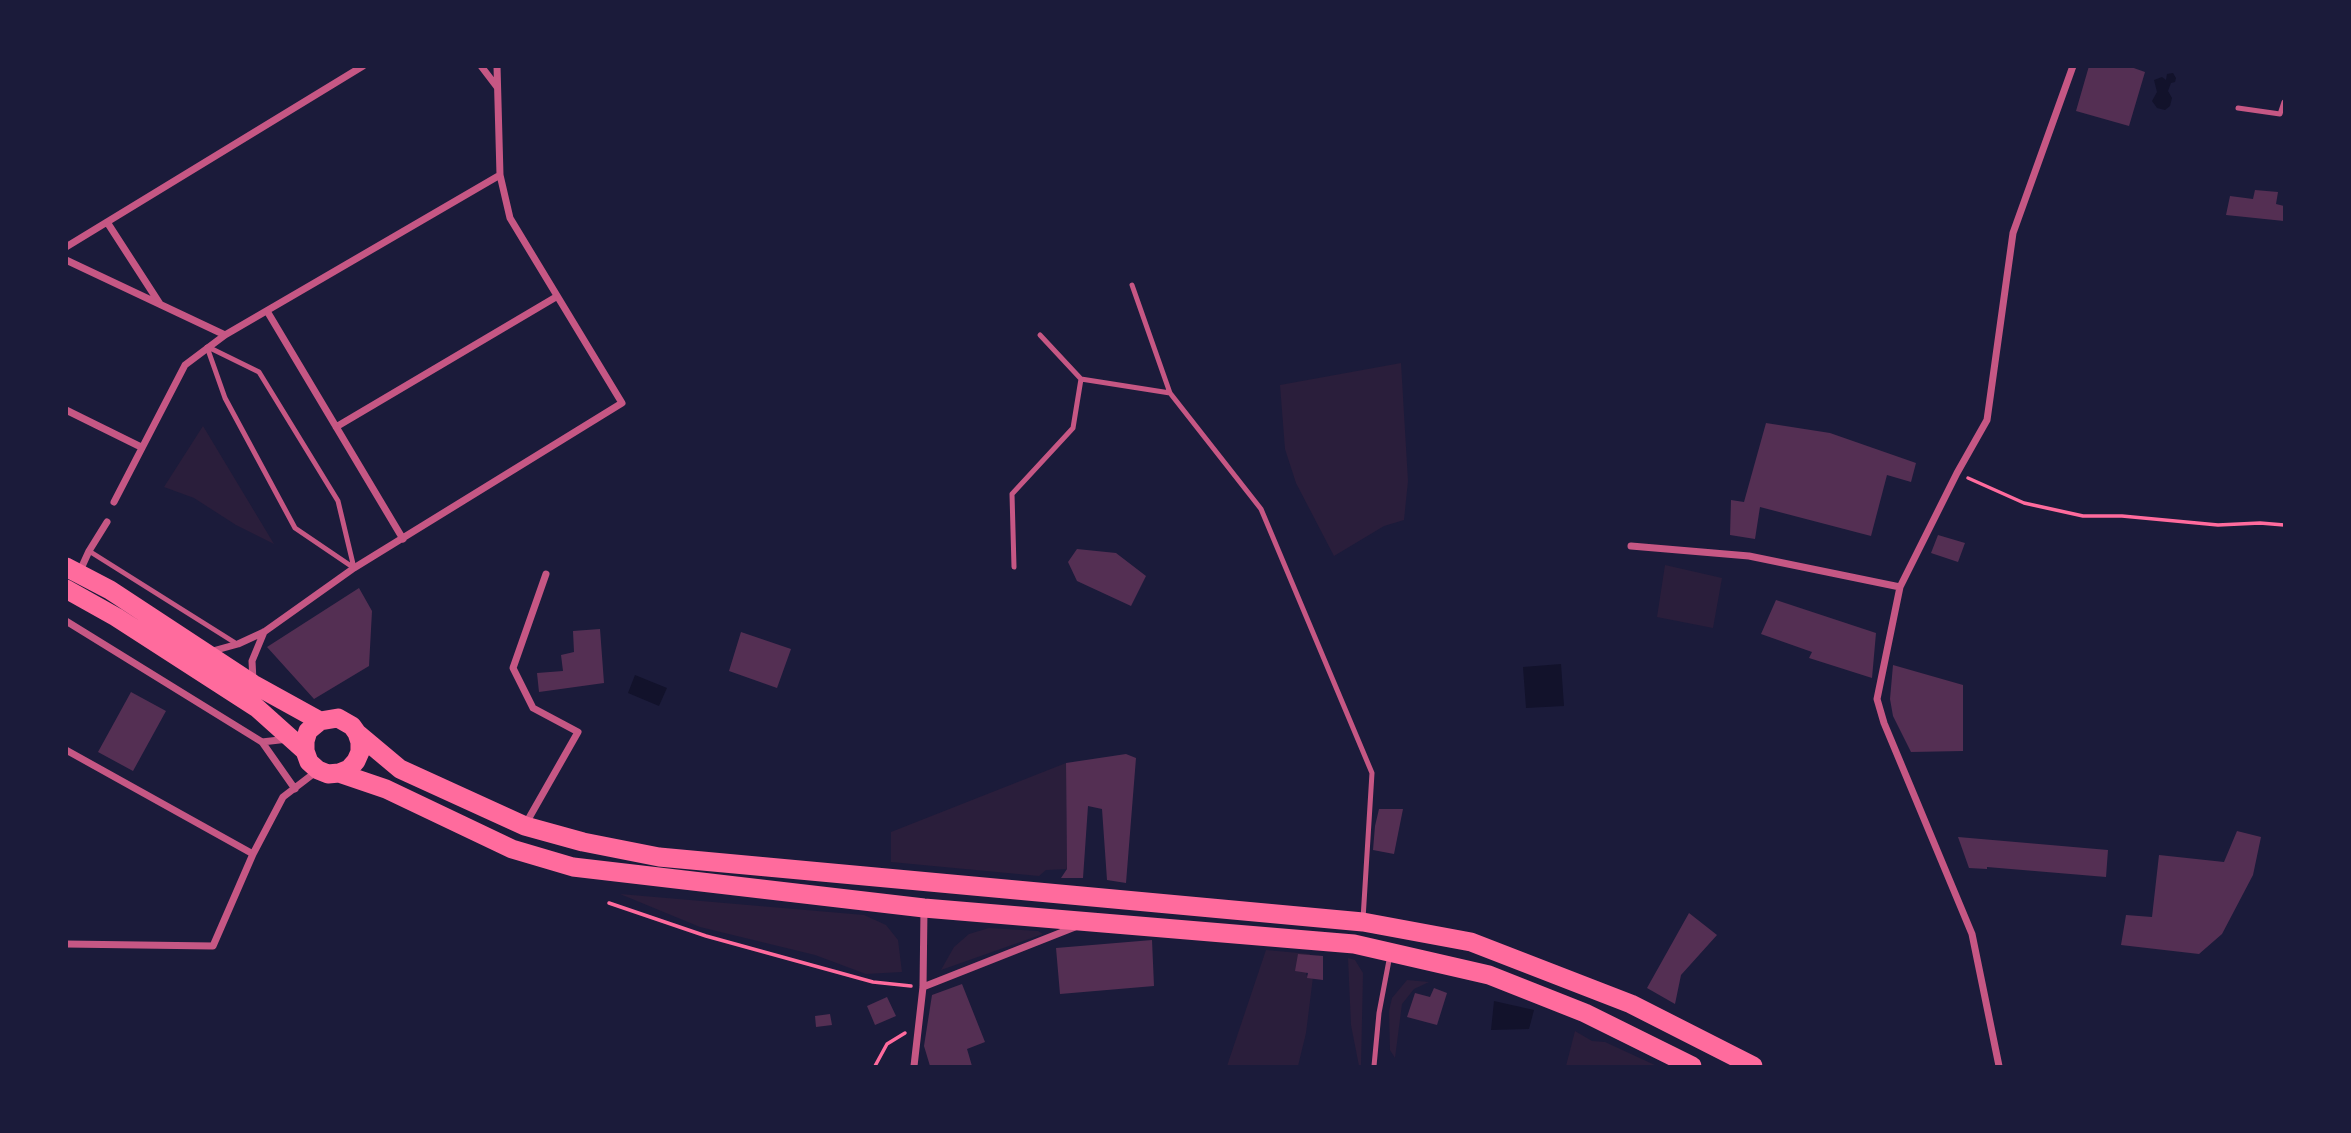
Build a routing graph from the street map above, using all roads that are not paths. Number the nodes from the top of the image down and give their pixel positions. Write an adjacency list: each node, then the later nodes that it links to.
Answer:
1 (363, 66): 9 (street)
2 (481, 66): 5 (street)
3 (497, 66): 5 (street)
4 (2073, 66): 33 (street)
5 (498, 88): 8 (street)
6 (2284, 102): 7 (lane)
7 (2238, 108)
8 (500, 175): 13 (street); 15 (street)
9 (107, 222): 10 (street); 14 (street)
10 (66, 247)
11 (66, 260): 14 (street)
12 (1132, 285): 20 (lane)
13 (556, 297): 22 (street); 26 (street)
14 (160, 304): 16 (street)
15 (267, 312): 16 (street); 22 (street)
16 (225, 335): 18 (street)
17 (1040, 335): 19 (lane)
18 (207, 347): 23 (street); 30 (lane); 30 (lane)
19 (1081, 379): 20 (lane); 29 (lane)
20 (1170, 393): 52 (lane)
21 (66, 410): 23 (street)
22 (336, 427): 26 (street)
23 (141, 447): 24 (street)
24 (114, 502)
25 (107, 522): 28 (street)
26 (402, 539): 30 (street)
27 (1631, 546): 33 (street)
28 (89, 551): 31 (street); 37 (lane)
29 (1014, 567)
30 (354, 568): 36 (street)
31 (72, 570): 38 (highway)
32 (546, 574): 48 (street)
33 (1900, 587): 60 (street)
34 (66, 589): 43 (highway)
35 (67, 624): 42 (street)
36 (264, 632): 37 (street); 39 (street)
37 (237, 644): 38 (street)
38 (206, 652): 39 (highway)
39 (253, 684): 40 (highway)
40 (320, 721): 41 (highway); 43 (highway)
41 (357, 733): 46 (highway); 48 (highway)
42 (262, 742): 43 (street); 47 (street)
43 (298, 745): 45 (highway)
44 (66, 750): 49 (street)
45 (318, 770): 46 (highway); 47 (street)
46 (339, 773): 50 (highway)
47 (295, 789): 49 (street)
48 (525, 825): 52 (highway)
49 (253, 854): 53 (street)
50 (923, 908): 51 (highway); 55 (street)
51 (1092, 920): 54 (highway); 55 (street)
52 (1363, 922): 59 (highway)
53 (66, 944)
54 (1391, 952): 57 (lane); 58 (highway)
55 (923, 987): 56 (street)
56 (914, 1066)
57 (1374, 1066)
58 (1692, 1066)
59 (1753, 1066)
60 (1999, 1066)

